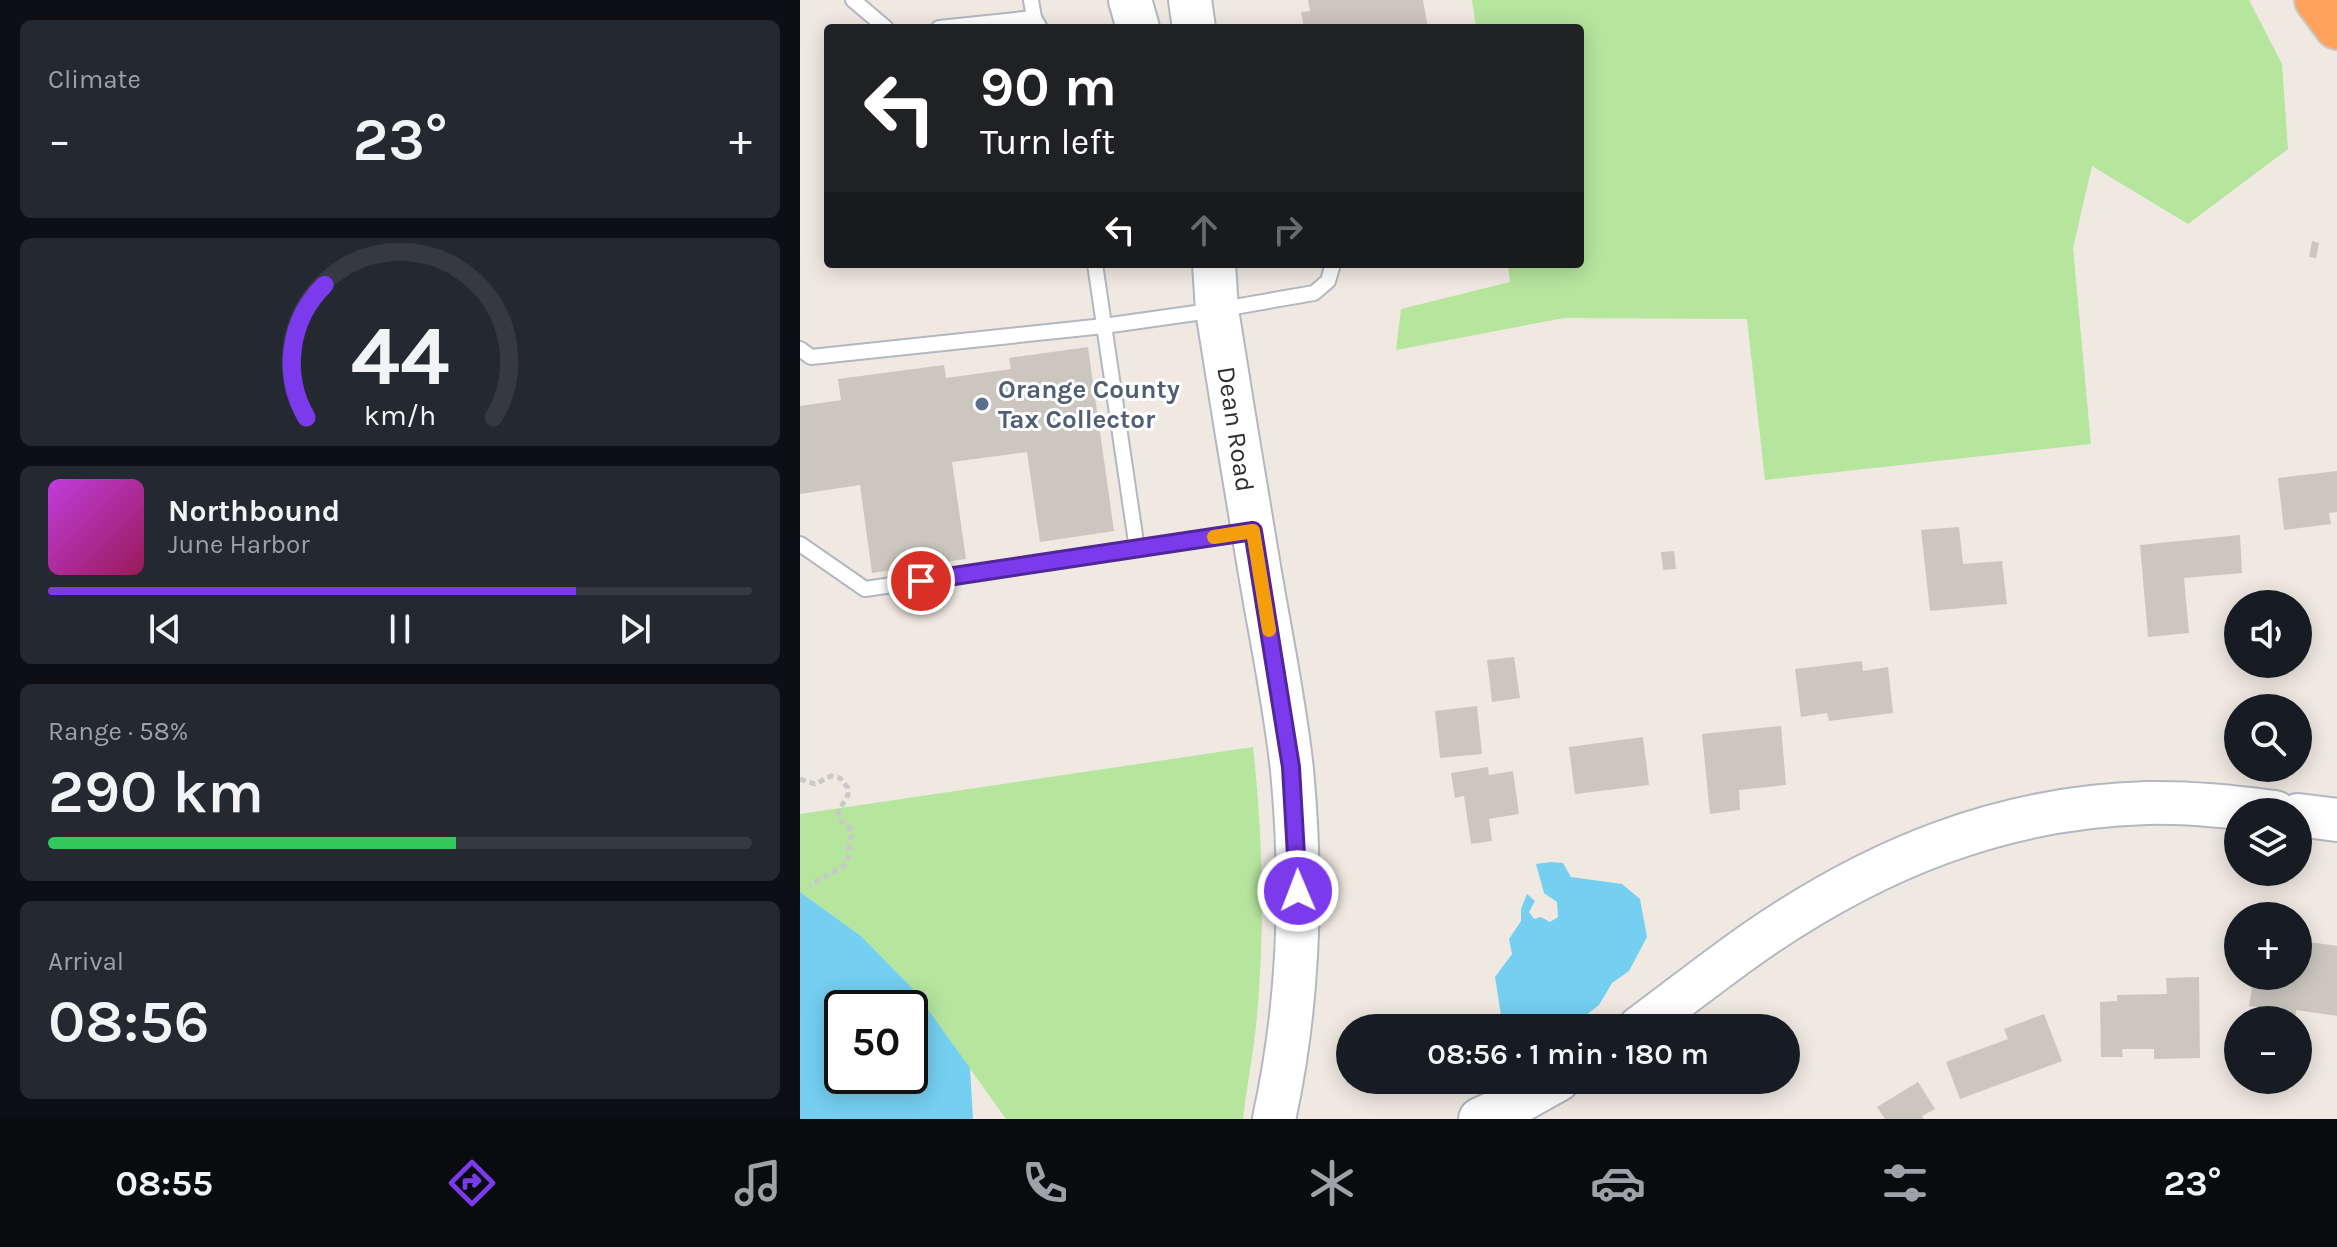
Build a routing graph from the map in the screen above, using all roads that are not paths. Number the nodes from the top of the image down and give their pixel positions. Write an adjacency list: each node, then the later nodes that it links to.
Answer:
1 (853, 0): 7 (lane)
2 (1031, 0): 6 (lane)
3 (1130, 0): 8 (main road)
4 (1190, 0): 9 (main road)
5 (2317, 0): 10 (highway)
6 (1037, 23)
7 (881, 24)
8 (1137, 24)
9 (1193, 24)
10 (2337, 27)
11 (1096, 268): 16 (lane)
12 (1205, 268): 15 (main road, Dean Road)
13 (1214, 268): 15 (main road, Dean Road)
14 (1332, 268): 15 (lane)
15 (1217, 310): 16 (lane); 18 (main road, Dean Road)
16 (1104, 326): 17 (lane); 20 (lane)
17 (800, 349)
18 (1253, 531): 20 (lane); 26 (main road, Dean Road)
19 (800, 544): 20 (lane)
20 (1137, 549)
21 (2224, 807): 24 (main road)
22 (2312, 817): 23 (main road)
23 (2337, 820)
24 (1658, 1014)
25 (1533, 1094): 27 (main road)
26 (1274, 1119)
27 (1480, 1119)

